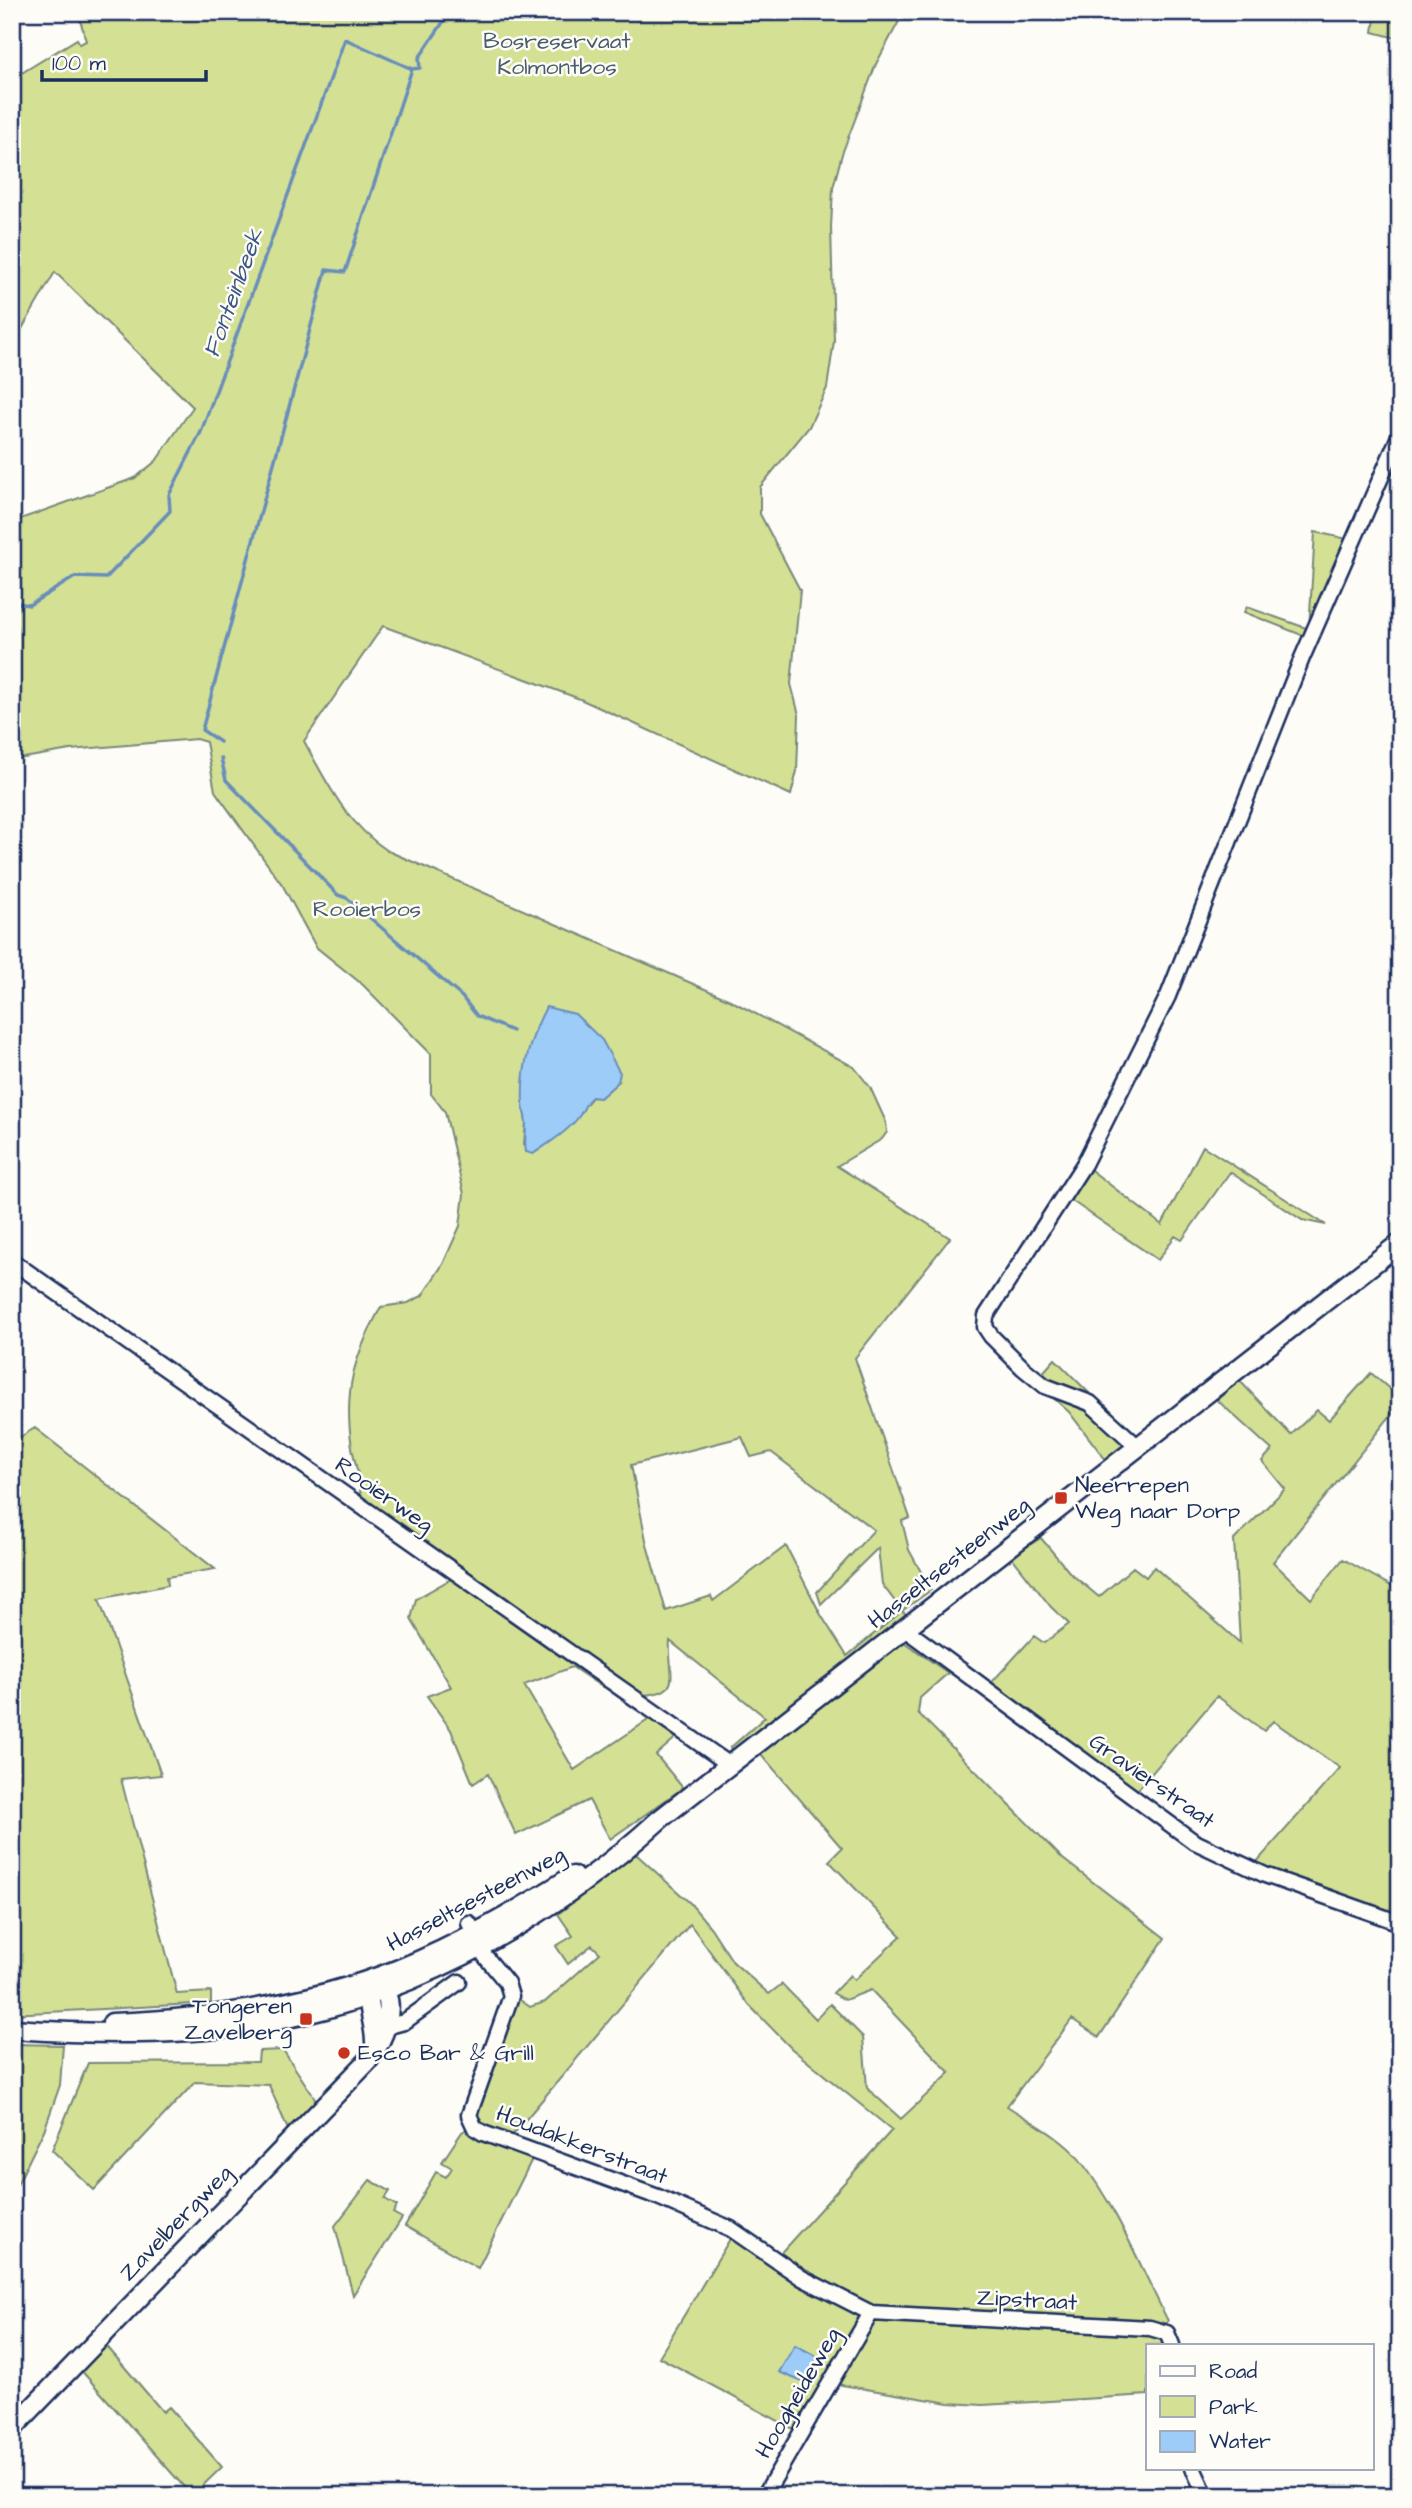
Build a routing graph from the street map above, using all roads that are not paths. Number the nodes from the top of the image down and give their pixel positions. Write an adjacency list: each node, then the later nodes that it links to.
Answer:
1 (1400, 434): 4 (street)
2 (1400, 1243): 4 (main road, Hasseltsesteenweg)
3 (12, 1261): 6 (street, Rooierweg)
4 (1138, 1447): 5 (main road, Hasseltsesteenweg)
5 (906, 1626): 6 (main road, Hasseltsesteenweg); 7 (street, Gravierstraat)
6 (730, 1765): 8 (main road, Hasseltsesteenweg)
7 (1400, 1923)
8 (474, 1934): 10 (main road, Hasseltsesteenweg); 13 (street, Houdakkerstraat)
9 (459, 1982): 12 (street)
10 (375, 1988): 11 (main road, Hasseltsesteenweg); 12 (main road, Zavelbergweg)
11 (12, 2028)
12 (381, 2029): 15 (main road, Zavelbergweg)
13 (871, 2313): 14 (street, Zipstraat); 17 (street, Hoogheideweg)
14 (1172, 2344)
15 (12, 2429)
16 (1194, 2470): 18 (street)
17 (764, 2496)
18 (1206, 2496)

